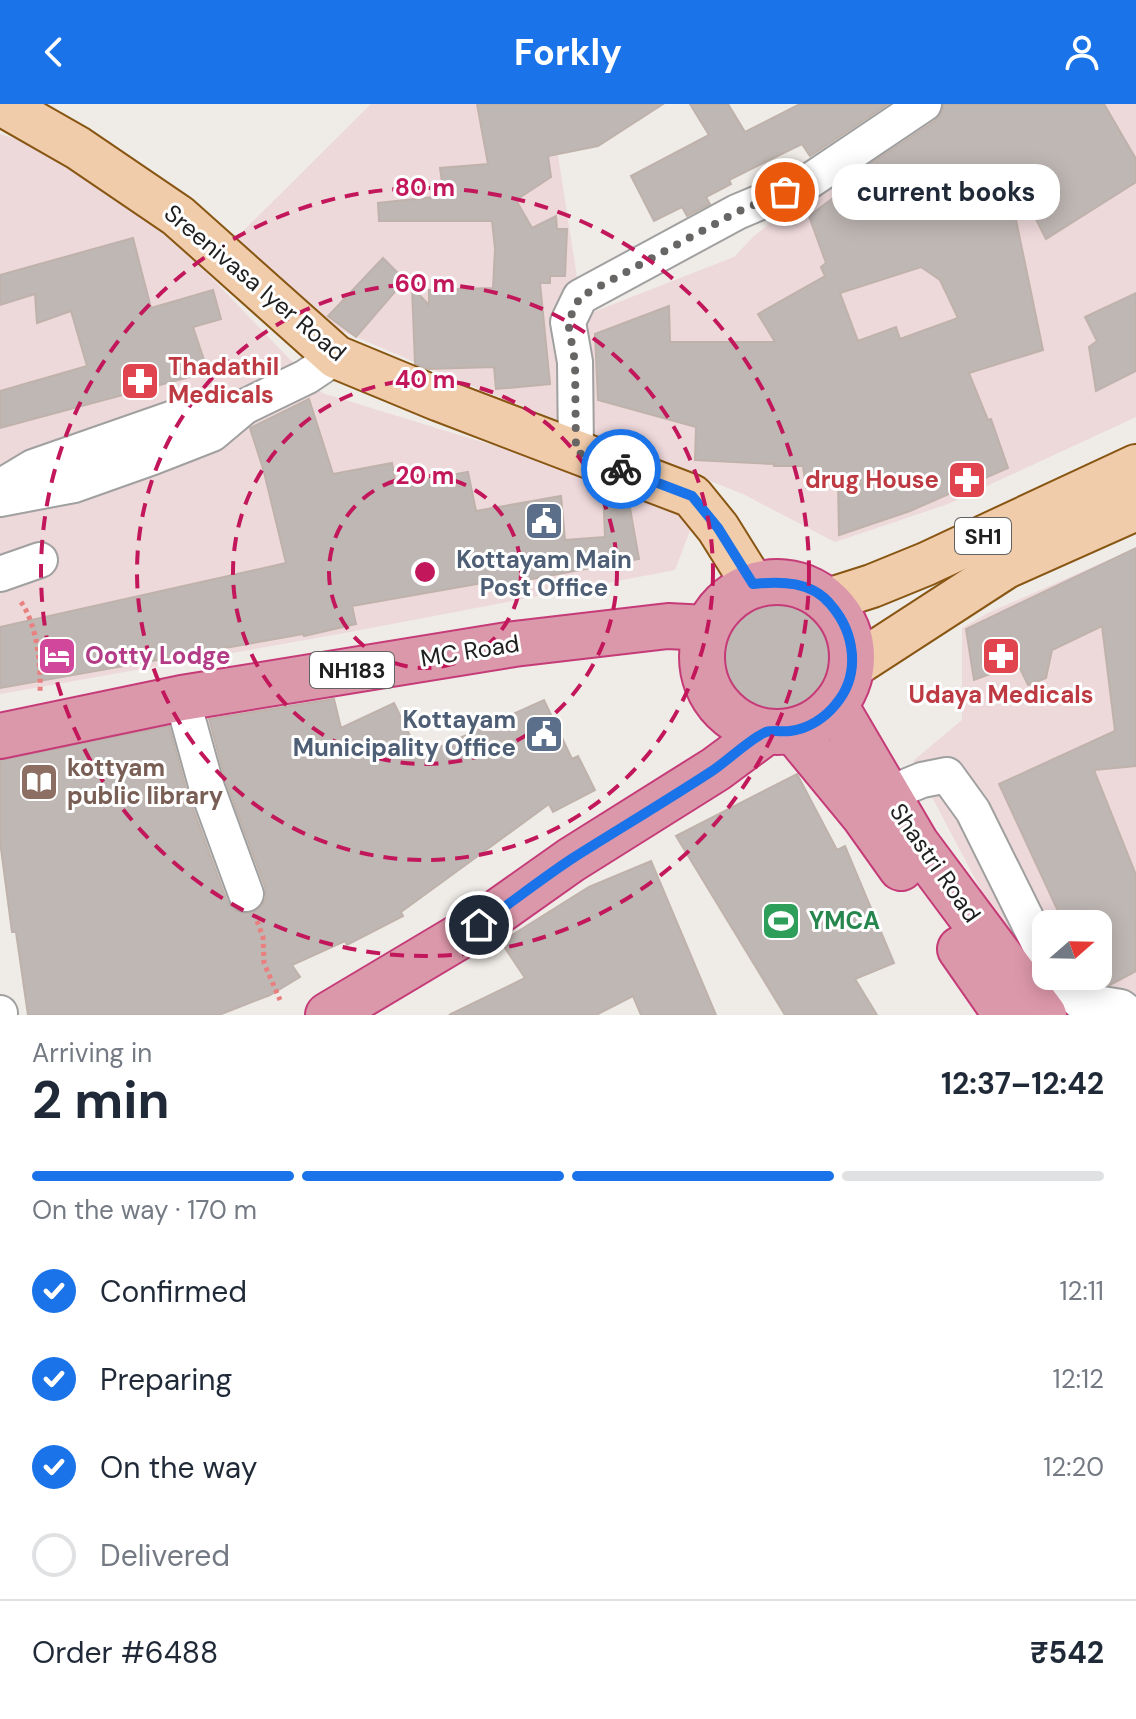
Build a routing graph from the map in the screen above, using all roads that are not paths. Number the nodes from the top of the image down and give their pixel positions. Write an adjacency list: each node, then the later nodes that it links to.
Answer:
1 (1, 104): 3 (main road, Sreenivasa Iyer Road)
2 (924, 104): 5 (street)
3 (336, 357): 4 (street); 5 (main road, Sreenivasa Iyer Road)
4 (244, 407): 7 (street); 8 (street)
5 (576, 452): 12 (main road, Sreenivasa Iyer Road)
6 (1136, 466): 13 (main road, SH1)
7 (0, 487)
8 (0, 499)
9 (1136, 509): 15 (main road, SH1)
10 (40, 560): 11 (street)
11 (1, 574)
12 (753, 584): 13 (highway); 14 (highway)
13 (828, 600): 15 (highway)
14 (707, 628): 16 (highway, MC Road / NH183); 17 (highway)
15 (844, 686): 17 (highway); 19 (highway, Shastri Road)
16 (182, 698): 18 (highway, MC Road / NH183); 20 (street)
17 (780, 732): 22 (highway, Shastri Road); 23 (highway)
18 (0, 736)
19 (888, 794): 21 (street); 22 (highway, Shastri Road)
20 (246, 894)
21 (1032, 930)
22 (1042, 1000): 24 (street)
23 (328, 1015)
24 (1131, 1015)

